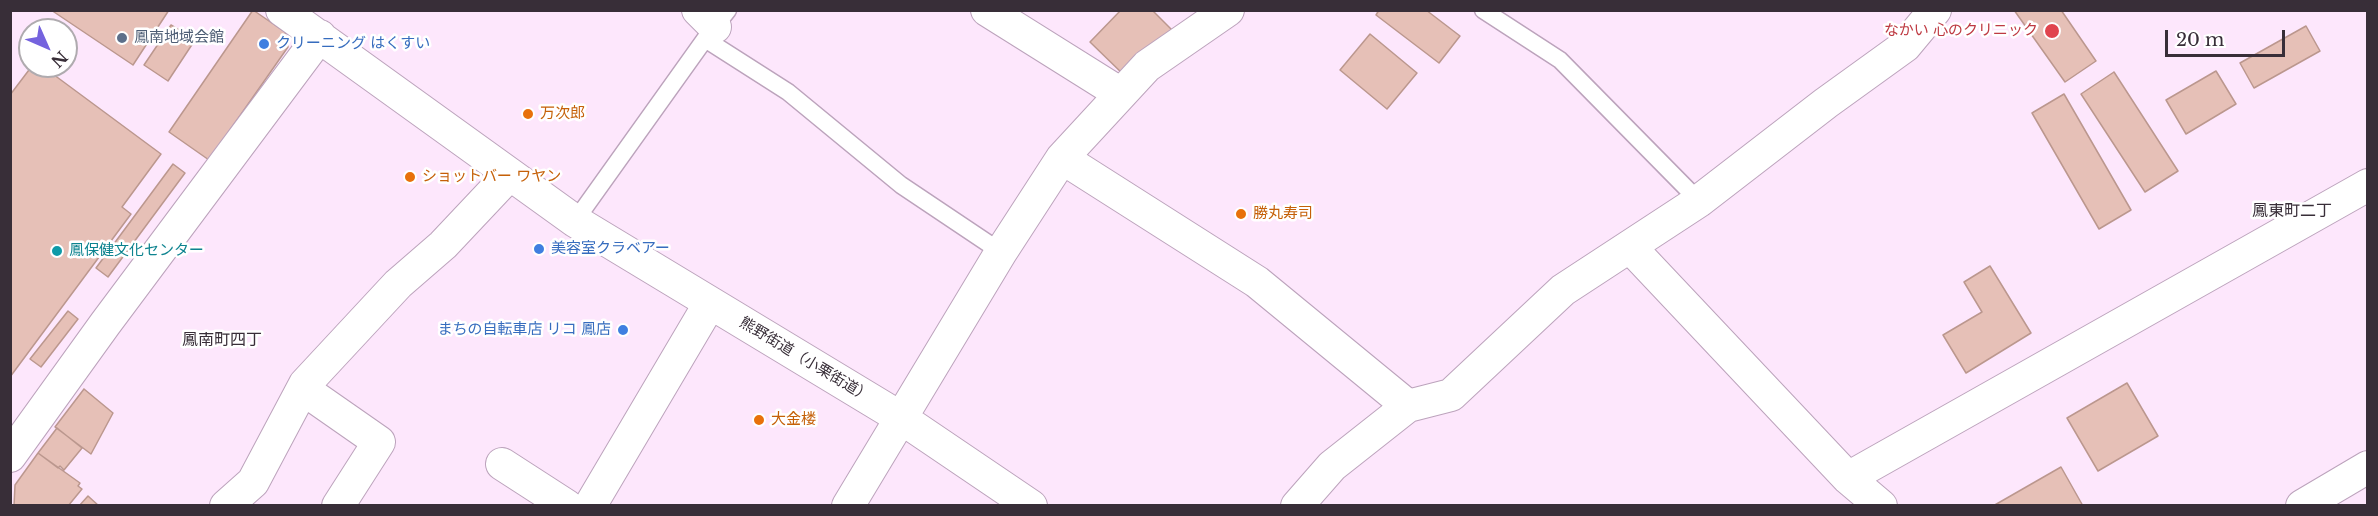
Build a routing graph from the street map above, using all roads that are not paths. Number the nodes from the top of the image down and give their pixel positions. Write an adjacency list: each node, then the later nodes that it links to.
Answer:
1 (282, 10): 7 (street, 熊野街道（小栗街道）)
2 (987, 10): 8 (street)
3 (1228, 10): 8 (street)
4 (1935, 10): 12 (street)
5 (1484, 11): 12 (lane)
6 (711, 22): 13 (lane); 15 (lane)
7 (320, 36): 10 (street, 熊野街道（小栗街道）); 20 (street)
8 (1121, 94): 9 (street)
9 (1062, 158): 15 (street); 18 (street)
10 (509, 175): 13 (street, 熊野街道（小栗街道）); 17 (street)
11 (2367, 185): 23 (street)
12 (1699, 201): 14 (street)
13 (575, 221): 16 (street, 熊野街道（小栗街道）)
14 (1630, 248): 18 (street); 23 (street)
15 (1000, 252): 19 (street)
16 (710, 303): 19 (street, 熊野街道（小栗街道）); 27 (street)
17 (303, 388): 24 (street); 25 (street)
18 (1408, 406): 30 (street)
19 (901, 418): 28 (street); 29 (street, 熊野街道（小栗街道）)
20 (10, 456)
21 (502, 464): 26 (street)
22 (2367, 467): 32 (street)
23 (1848, 478): 31 (street)
24 (225, 506)
25 (338, 506)
26 (567, 506)
27 (590, 506)
28 (848, 506)
29 (1030, 506)
30 (1297, 506)
31 (1881, 506)
32 (2301, 506)

